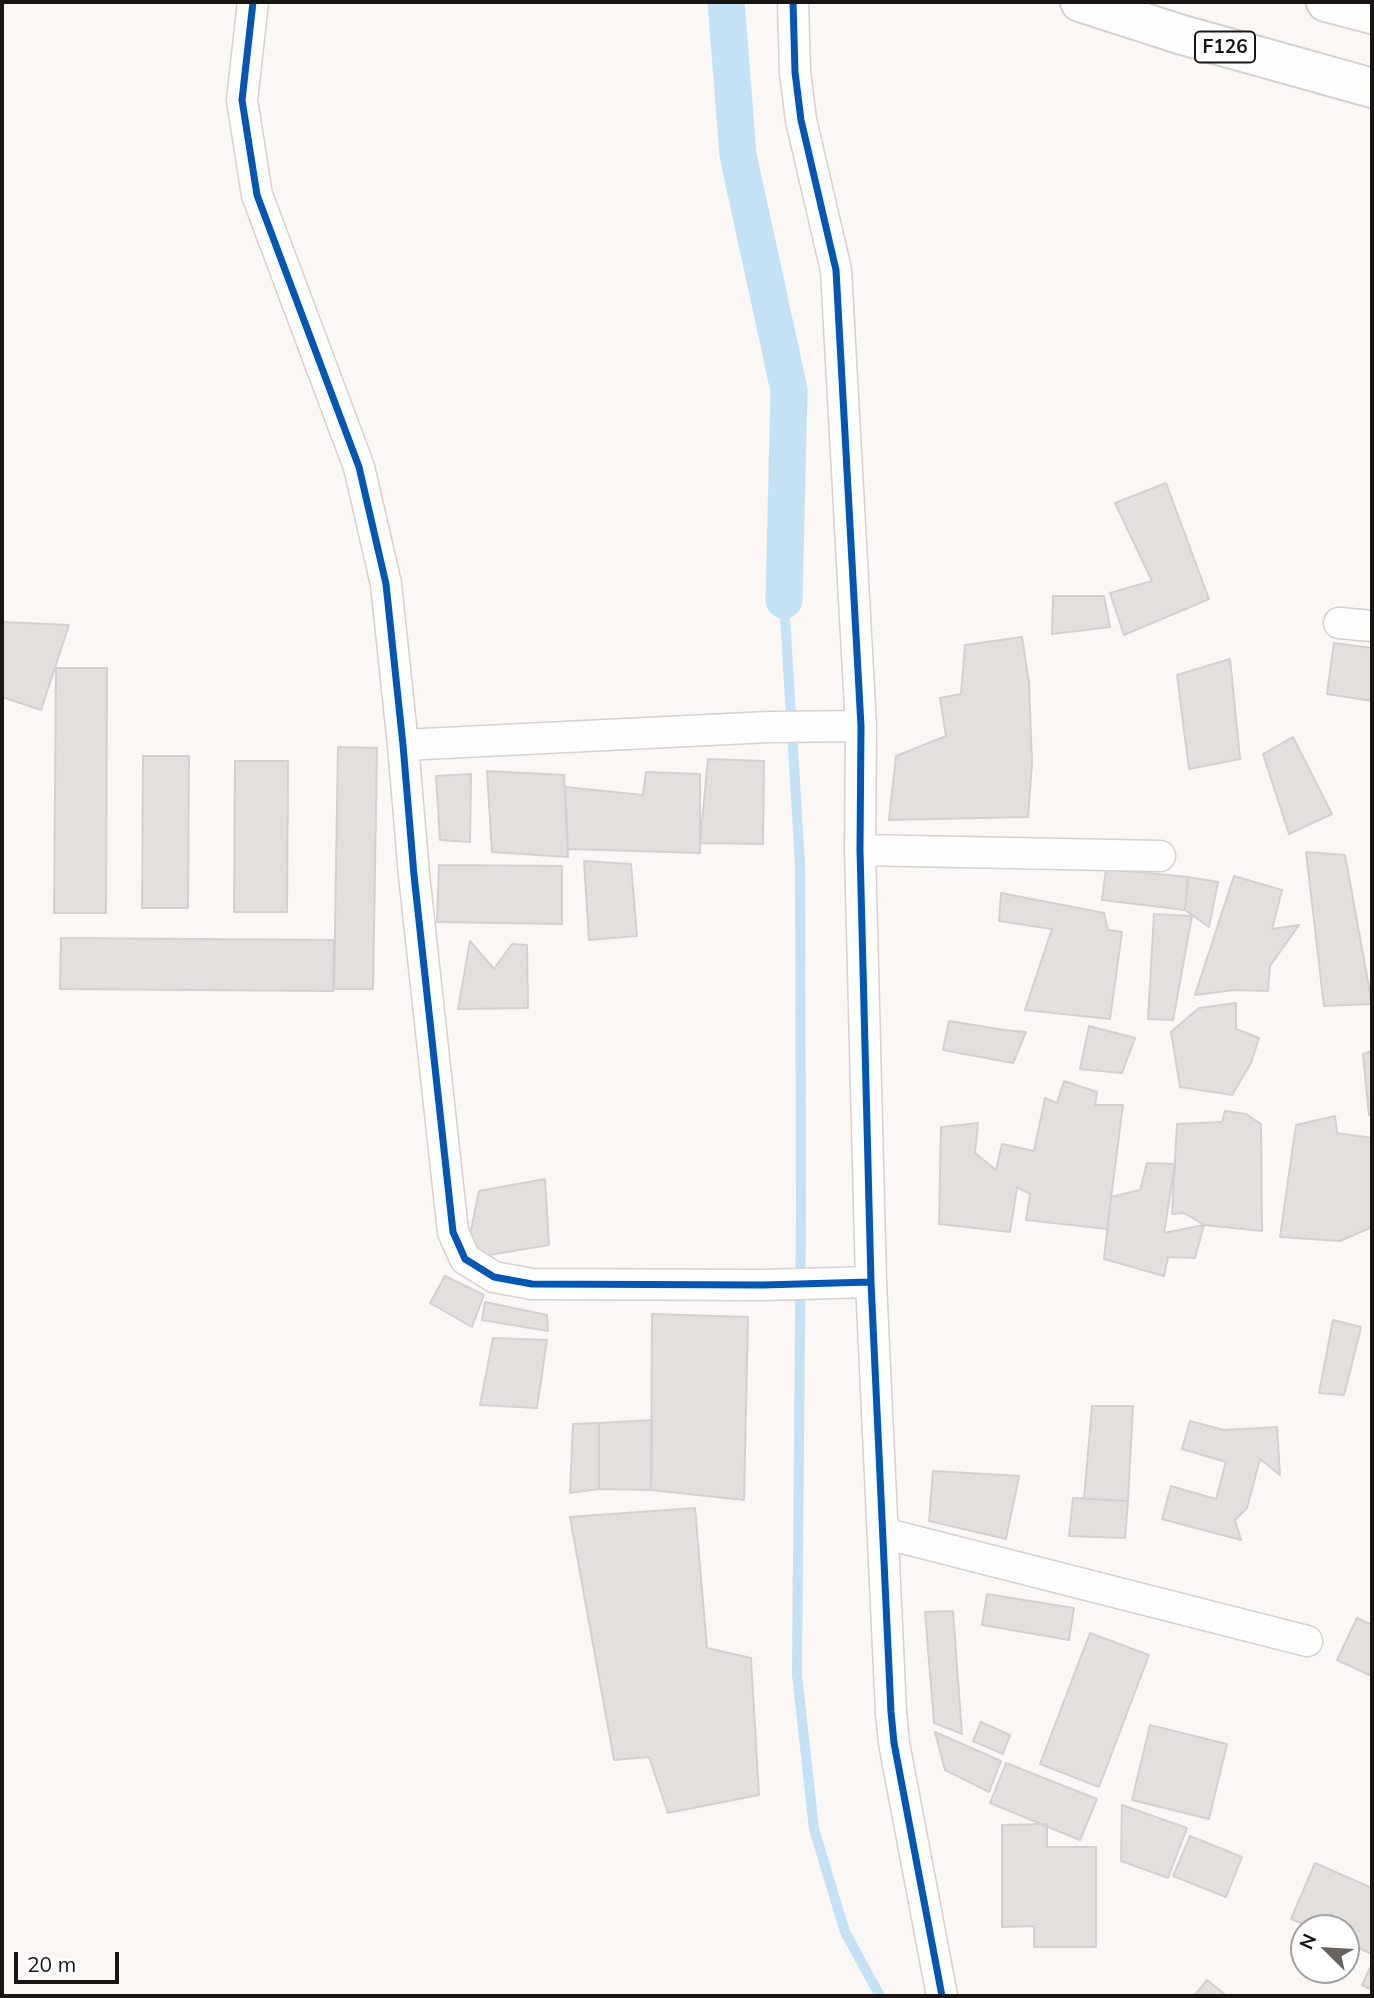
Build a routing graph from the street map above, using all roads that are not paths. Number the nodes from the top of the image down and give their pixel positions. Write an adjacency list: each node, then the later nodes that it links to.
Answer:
1 (253, 2): 10 (street)
2 (793, 2): 9 (street)
3 (1080, 2): 6 (main road, F126)
4 (1325, 2): 5 (main road)
5 (1372, 14)
6 (1372, 88)
7 (1339, 623): 8 (street)
8 (1372, 626)
9 (861, 726): 10 (street); 11 (street)
10 (403, 745): 13 (street)
11 (860, 850): 12 (street); 13 (street)
12 (1160, 856)
13 (871, 1282): 14 (street)
14 (883, 1533): 15 (street); 16 (street)
15 (1307, 1641)
16 (942, 1996)

